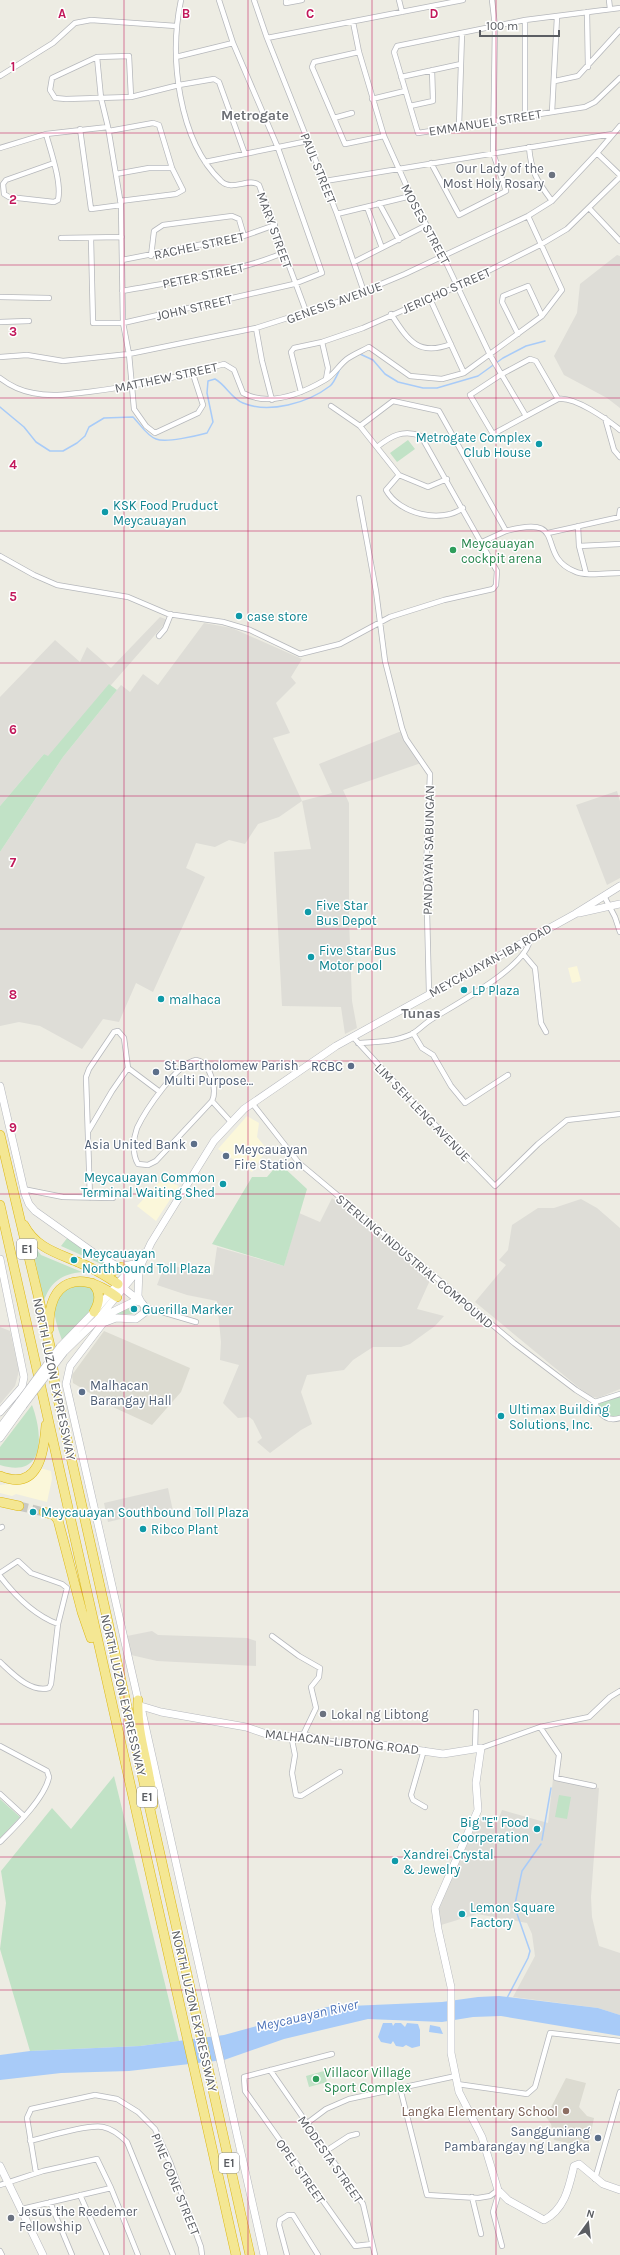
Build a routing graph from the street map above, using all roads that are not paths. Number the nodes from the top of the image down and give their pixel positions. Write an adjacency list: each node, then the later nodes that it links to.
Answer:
1 (181, 0): 17 (street, MARY STREET)
2 (219, 0): 22 (street, JOHN STREET)
3 (254, 0): 21 (street, PAUL STREET)
4 (286, 0): 5 (street)
5 (302, 0)
6 (399, 0): 12 (street)
7 (463, 0): 12 (street)
8 (492, 0): 18 (street)
9 (609, 0): 11 (street)
10 (620, 8): 11 (street, EMMANUEL STREET)
11 (610, 9): 13 (street, EMMANUEL STREET)
12 (402, 12): 16 (street)
13 (587, 12): 14 (street, EMMANUEL STREET); 27 (street)
14 (557, 17): 15 (street, EMMANUEL STREET); 32 (street)
15 (525, 20): 18 (street, EMMANUEL STREET); 41 (street)
16 (353, 22): 21 (street); 23 (street, MOSES STREET)
17 (176, 26): 24 (street, MARY STREET); 29 (street)
18 (495, 26): 20 (street, EMMANUEL STREET); 43 (street)
19 (620, 30): 27 (street)
20 (462, 33): 26 (street); 30 (street, EMMANUEL STREET)
21 (267, 38): 51 (street, PAUL STREET)
22 (233, 44): 24 (street); 54 (street, JOHN STREET)
23 (359, 52): 37 (street, MOSES STREET); 42 (street)
24 (176, 56): 33 (street, MARY STREET)
25 (97, 57): 35 (street); 36 (street); 36 (street)
26 (461, 64): 28 (street); 44 (street)
27 (588, 67): 32 (street)
28 (432, 70): 30 (street); 38 (street)
29 (0, 76)
30 (401, 77): 34 (street, EMMANUEL STREET)
31 (620, 78): 39 (street, EMMANUEL STREET)
32 (554, 81): 39 (street)
33 (179, 85): 35 (street); 56 (street); 58 (street, MARY STREET)
34 (405, 90): 37 (street); 38 (street, EMMANUEL STREET)
35 (131, 97): 36 (street)
36 (101, 98): 47 (street)
37 (372, 99): 50 (street, MOSES STREET)
38 (410, 106): 44 (street, EMMANUEL STREET)
39 (552, 112): 41 (street, EMMANUEL STREET)
40 (352, 113): 42 (street)
41 (525, 115): 43 (street, EMMANUEL STREET)
42 (334, 118): 50 (street)
43 (493, 120): 44 (street, EMMANUEL STREET); 55 (street)
44 (459, 126)
45 (620, 126): 49 (street, GENESIS AVENUE)
46 (80, 129): 47 (street); 48 (street); 68 (street)
47 (109, 129): 61 (street); 63 (street)
48 (46, 134): 53 (street); 59 (street)
49 (612, 134): 52 (street); 57 (street, GENESIS AVENUE)
50 (384, 136): 62 (street, MOSES STREET)
51 (308, 141): 54 (street); 65 (street, PAUL STREET)
52 (529, 147): 55 (street); 67 (street)
53 (0, 148)
54 (278, 148): 56 (street); 89 (street, JOHN STREET)
55 (493, 153): 60 (street); 60 (street)
56 (245, 154): 58 (street)
57 (597, 154): 64 (street); 67 (street, GENESIS AVENUE)
58 (205, 162): 74 (street, MARY STREET)
59 (54, 163): 59 (street)
60 (431, 163): 62 (street)
61 (172, 168): 63 (street); 68 (street)
62 (398, 169): 65 (street); 66 (street, MOSES STREET)
63 (116, 174): 68 (street)
64 (620, 176): 71 (street, JERICHO STREET)
65 (325, 181): 72 (street, PAUL STREET)
66 (411, 196): 69 (street); 75 (street, MOSES STREET)
67 (552, 201): 73 (street, GENESIS AVENUE)
68 (121, 203): 77 (street)
69 (379, 203): 70 (street); 80 (street)
70 (367, 207): 72 (street); 83 (street)
71 (589, 208): 81 (street); 82 (street, JERICHO STREET)
72 (337, 214): 88 (street, PAUL STREET)
73 (528, 216): 82 (street, MATTHEW STREET); 86 (street, GENESIS AVENUE)
74 (274, 225): 76 (street, RACHEL STREET); 84 (street, MARY STREET)
75 (426, 226): 80 (street); 86 (street, MOSES STREET)
76 (244, 236): 85 (street, RACHEL STREET); 85 (street)
77 (122, 237): 79 (street); 87 (street)
78 (61, 238): 79 (street)
79 (91, 239): 101 (street, JOHN STREET)
80 (399, 240): 83 (street)
81 (620, 241)
82 (540, 245): 90 (street, JERICHO STREET); 98 (street, MATTHEW STREET)
83 (382, 248): 88 (street)
84 (283, 253): 89 (street, MARY STREET); 91 (street, PETER STREET)
85 (151, 256): 87 (street, RACHEL STREET)
86 (443, 256): 90 (street, MOSES STREET); 92 (street, GENESIS AVENUE)
87 (122, 260): 91 (street)
88 (354, 262): 92 (street, PAUL STREET)
89 (294, 284): 96 (street, MARY STREET); 101 (street, JOHN STREET)
90 (458, 286): 95 (street, JERICHO STREET); 108 (street, MOSES STREET)
91 (122, 291): 101 (street)
92 (364, 292): 96 (street, GENESIS AVENUE)
93 (0, 297): 94 (street)
94 (48, 298)
95 (430, 299): 97 (street, JERICHO STREET); 105 (street)
96 (307, 314): 102 (street, GENESIS AVENUE)
97 (391, 314): 104 (street, JERICHO STREET); 105 (street)
98 (542, 316): 103 (street, MATTHEW STREET); 103 (street)
99 (30, 321): 100 (street)
100 (0, 322)
101 (123, 323): 106 (street)
102 (256, 328): 106 (street, GENESIS AVENUE); 117 (street)
103 (518, 334): 108 (street, MATTHEW STREET)
104 (322, 342): 113 (street); 115 (street, JERICHO STREET)
105 (451, 344): 109 (street)
106 (129, 354): 107 (street, GENESIS AVENUE); 114 (street)
107 (0, 357)
108 (491, 357): 109 (street, MATTHEW STREET); 111 (street, MOSES STREET)
109 (464, 373): 113 (street, MATTHEW STREET)
110 (193, 374): 114 (street, MATTHEW STREET); 114 (street); 117 (street, MATTHEW STREET)
111 (502, 374): 116 (street); 119 (street, MOSES STREET); 119 (street)
112 (0, 378): 114 (street, MATTHEW STREET)
113 (326, 379): 115 (street, MATTHEW STREET)
114 (132, 387)
115 (301, 392): 117 (street, MATTHEW STREET)
116 (558, 399): 119 (street); 120 (street)
117 (272, 400)
118 (331, 406): 121 (street)
119 (526, 416)
120 (605, 418): 122 (street); 124 (street)
121 (360, 426): 123 (street); 132 (street)
122 (620, 430)
123 (377, 447): 125 (street); 126 (street)
124 (620, 457)
125 (399, 475): 126 (street); 128 (street)
126 (447, 479): 128 (street)
127 (359, 498): 141 (street, PANDAYAN SABUNGAN)
128 (463, 508): 134 (street)
129 (620, 510): 130 (street)
130 (619, 517): 131 (street)
131 (578, 526): 133 (street); 136 (street)
132 (506, 531): 133 (street); 134 (street)
133 (548, 533): 138 (street)
134 (482, 542): 141 (street)
135 (620, 544): 136 (street)
136 (579, 546): 138 (street)
137 (0, 556): 140 (street)
138 (586, 573): 139 (street)
139 (620, 573)
140 (171, 614): 141 (street); 142 (street)
141 (381, 620): 151 (street, PANDAYAN SABUNGAN)
142 (159, 636)
143 (620, 886): 144 (main road, MEYCAUAYAN-IBA ROAD)
144 (604, 896): 146 (street); 147 (main road, MEYCAUAYAN-IBA ROAD)
145 (620, 904): 146 (main road)
146 (610, 906): 147 (main road); 148 (street)
147 (575, 914): 149 (main road, MEYCAUAYAN-IBA ROAD)
148 (620, 932)
149 (530, 937): 150 (street); 151 (main road, MEYCAUAYAN-IBA ROAD)
150 (524, 954): 152 (street); 153 (street)
151 (429, 993): 154 (main road, MEYCAUAYAN-IBA ROAD)
152 (546, 1032)
153 (413, 1033): 155 (street); 157 (street)
154 (353, 1037): 155 (street, LIM SEH LENG AVENUE); 161 (main road, MEYCAUAYAN-IBA ROAD)
155 (358, 1043): 162 (street, LIM SEH LENG AVENUE)
156 (128, 1068): 159 (street); 164 (street); 164 (street)
157 (508, 1075)
158 (0, 1086): 166 (main road)
159 (160, 1092): 160 (street); 160 (street)
160 (212, 1101): 163 (street)
161 (252, 1103): 163 (main road, MEYCAUAYAN-IBA ROAD); 184 (street, STERLING INDUSTRIAL COMPOUND)
162 (620, 1114)
163 (231, 1122): 172 (main road, MEYCAUAYAN-IBA ROAD)
164 (89, 1130): 167 (street)
165 (0, 1135): 170 (highway, NORTH LUZON EXPRESSWAY / E1)
166 (23, 1189): 167 (street); 173 (main road)
167 (90, 1198): 168 (street)
168 (113, 1198)
169 (0, 1205): 187 (highway, NORTH LUZON EXPRESSWAY / E1)
170 (19, 1216): 174 (highway); 182 (highway, NORTH LUZON EXPRESSWAY / E1)
171 (0, 1259): 176 (main road)
172 (136, 1267): 173 (main road); 177 (main road, MEYCAUAYAN-IBA ROAD); 179 (main road)
173 (119, 1269): 174 (highway); 177 (main road)
174 (105, 1275): 177 (highway)
175 (91, 1282): 178 (highway); 180 (highway); 182 (highway)
176 (3, 1286): 186 (main road)
177 (121, 1286): 178 (main road, MEYCAUAYAN-IBA ROAD); 179 (main road)
178 (114, 1294): 180 (main road, MEYCAUAYAN-IBA ROAD)
179 (143, 1305): 180 (main road); 181 (street); 201 (main road)
180 (96, 1316): 185 (main road, bridge)
181 (196, 1322)
182 (51, 1350): 214 (highway, NORTH LUZON EXPRESSWAY / E1)
183 (620, 1394): 184 (street)
184 (595, 1402): 188 (street)
185 (21, 1404): 189 (main road); 190 (main road)
186 (0, 1412)
187 (46, 1412): 191 (highway); 199 (highway, NORTH LUZON EXPRESSWAY / E1)
188 (620, 1418)
189 (0, 1428)
190 (0, 1438)
191 (2, 1478)
192 (0, 1502): 193 (highway)
193 (19, 1506)
194 (44, 1512): 199 (highway)
195 (0, 1575): 196 (street); 196 (street)
196 (58, 1624): 198 (street)
197 (272, 1636): 205 (street)
198 (0, 1662)
199 (105, 1677): 249 (highway, NORTH LUZON EXPRESSWAY / E1)
200 (620, 1691): 203 (street, MALHACAN-LIBTONG ROAD)
201 (139, 1703): 204 (main road, MALHACAN-LIBTONG ROAD); 214 (highway); 251 (main road)
202 (476, 1712): 207 (street)
203 (540, 1726): 207 (street, MALHACAN-LIBTONG ROAD); 210 (street)
204 (291, 1735): 205 (main road, MALHACAN-LIBTONG ROAD); 209 (street)
205 (303, 1735): 208 (main road, MALHACAN-LIBTONG ROAD)
206 (0, 1746): 213 (street)
207 (478, 1749): 208 (main road, MALHACAN-LIBTONG ROAD); 219 (main road)
208 (424, 1750): 212 (street)
209 (340, 1772)
210 (594, 1786)
211 (0, 1794): 213 (street)
212 (425, 1807)
213 (24, 1816): 215 (street)
214 (155, 1834): 250 (highway, NORTH LUZON EXPRESSWAY / E1)
215 (0, 1842)
216 (620, 2041): 219 (street)
217 (332, 2054): 218 (street)
218 (270, 2070): 222 (street, MODESTA STREET); 239 (street, OPEL STREET)
219 (456, 2080): 220 (street); 233 (main road)
220 (400, 2088): 222 (street); 235 (street)
221 (620, 2092): 228 (street)
222 (306, 2124): 225 (street, MODESTA STREET)
223 (357, 2134): 225 (street)
224 (30, 2141): 227 (street); 247 (street); 248 (street, PINE CONE STREET)
225 (326, 2151): 239 (street, MODESTA STREET)
226 (0, 2166): 229 (main road)
227 (36, 2173): 229 (street); 231 (street)
228 (595, 2179): 232 (main road); 233 (main road)
229 (8, 2181): 230 (street); 237 (main road)
230 (0, 2185)
231 (111, 2188): 234 (street); 246 (street)
232 (620, 2190)
233 (498, 2191): 235 (street); 240 (street)
234 (80, 2195): 236 (street); 245 (street)
235 (472, 2197): 238 (street)
236 (50, 2202): 237 (street); 244 (street)
237 (22, 2209): 243 (main road)
238 (481, 2234)
239 (372, 2244): 254 (street, MODESTA STREET)
240 (502, 2246)
241 (0, 2251): 242 (street)
242 (2, 2255)
243 (43, 2255)
244 (72, 2255)
245 (107, 2255)
246 (138, 2255)
247 (173, 2255)
248 (202, 2255)
249 (236, 2255)
250 (250, 2255)
251 (264, 2255)
252 (287, 2255): 253 (street)
253 (318, 2255)
254 (375, 2255)

